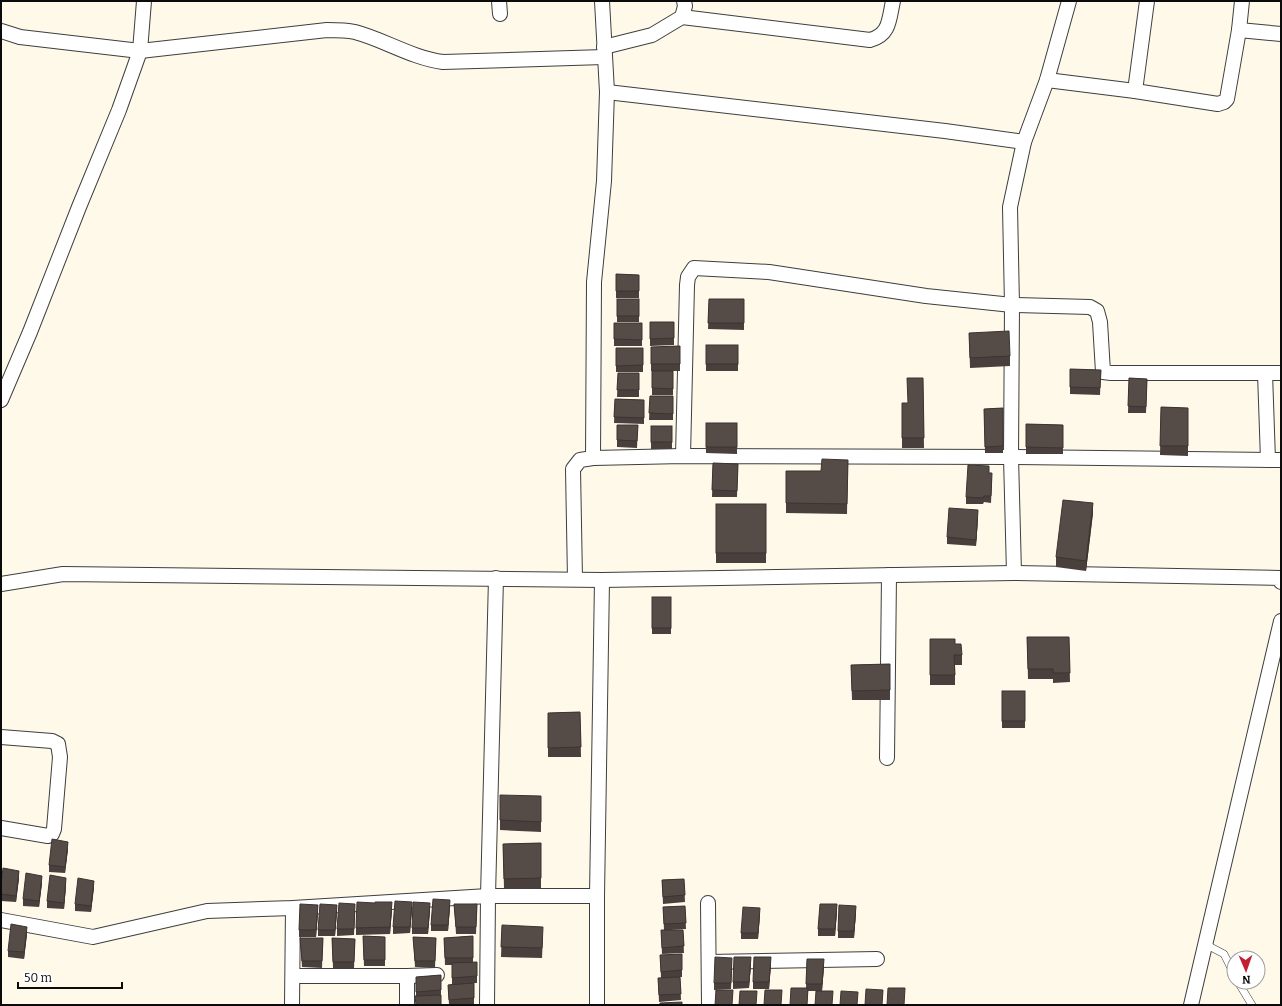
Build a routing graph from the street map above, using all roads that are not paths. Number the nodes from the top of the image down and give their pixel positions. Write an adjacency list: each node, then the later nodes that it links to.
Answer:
1 (144, 1): 12 (street)
2 (602, 1): 13 (street)
3 (684, 1): 8 (street)
4 (893, 1): 8 (street)
5 (1069, 1): 14 (street)
6 (1144, 1): 15 (street)
7 (1242, 1): 9 (street)
8 (682, 17): 13 (street)
9 (1239, 30): 11 (street); 15 (street)
10 (1, 31): 12 (street)
11 (1281, 34)
12 (140, 51): 13 (street); 21 (street)
13 (604, 52): 16 (street)
14 (1047, 80): 15 (street); 17 (street)
15 (1136, 91)
16 (607, 92): 17 (street); 24 (street)
17 (1024, 142): 18 (street)
18 (1012, 305): 19 (street); 22 (street); 23 (street)
19 (1265, 373): 20 (street); 25 (street)
20 (1281, 373)
21 (1, 400)
22 (683, 456): 23 (street); 24 (street)
23 (1011, 457): 25 (street); 26 (street)
24 (593, 458): 29 (street)
25 (1274, 460)
26 (1014, 573): 27 (street); 31 (street)
27 (889, 575): 30 (street); 35 (street)
28 (496, 578): 29 (street); 32 (street); 37 (street)
29 (575, 579): 30 (street)
30 (602, 580): 38 (street)
31 (1281, 580)
32 (1, 584)
33 (1281, 621): 42 (street)
34 (1, 737): 36 (street)
35 (887, 758)
36 (1, 828)
37 (488, 896): 38 (street); 40 (street); 52 (street)
38 (597, 896): 53 (street)
39 (708, 903): 45 (street)
40 (293, 908): 41 (street); 47 (street)
41 (1, 920)
42 (1205, 944): 43 (lane); 55 (street)
43 (1226, 958)
44 (878, 959): 45 (street)
45 (710, 962): 54 (street)
46 (437, 975): 48 (street)
47 (293, 976): 48 (street); 50 (street)
48 (408, 976): 51 (street)
49 (1243, 990): 56 (lane)
50 (292, 1005)
51 (407, 1005)
52 (488, 1005)
53 (597, 1005)
54 (709, 1005)
55 (1191, 1005)
56 (1252, 1005)

